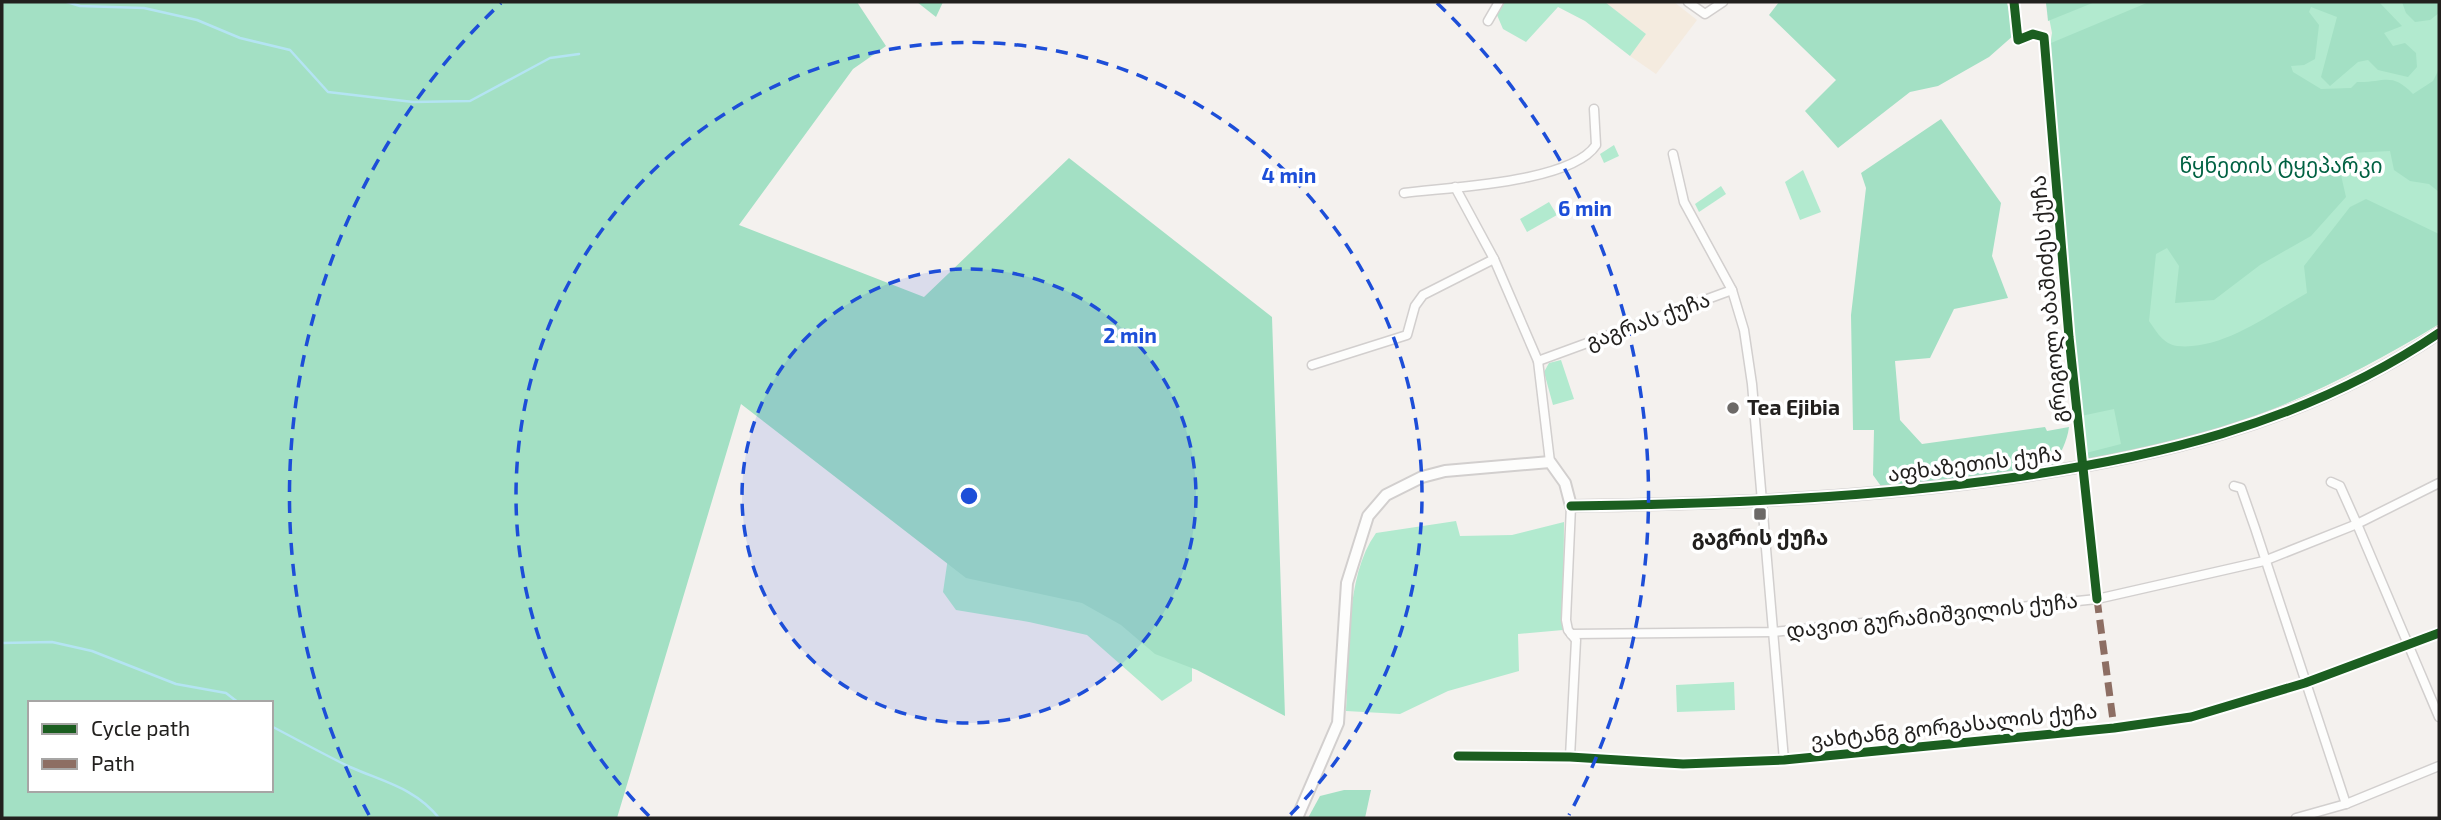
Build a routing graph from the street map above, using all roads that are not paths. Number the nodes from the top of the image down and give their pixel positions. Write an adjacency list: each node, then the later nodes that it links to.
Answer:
1 (1499, 2): 5 (street)
2 (1688, 2): 3 (street)
3 (1723, 2)
4 (2014, 2): 16 (street, გრიგოლ აბაშიძეს ქუჩა)
5 (1489, 21)
6 (1594, 109): 8 (street)
7 (1673, 154): 11 (street)
8 (1455, 187): 9 (street); 10 (street)
9 (1404, 193)
10 (1494, 258): 13 (street); 14 (street)
11 (1732, 290): 13 (street, გაგრას ქუჩა); 20 (street, გაგრას ქუჩა)
12 (2439, 333): 16 (street, აფხაზეთის ქუჩა)
13 (1538, 361): 15 (street)
14 (1312, 365)
15 (1550, 462): 21 (street); 36 (street)
16 (2082, 469): 20 (street, აფხაზეთის ქუჩა); 24 (street, გრიგოლ აბაშიძეს ქუჩა)
17 (2332, 482): 22 (street)
18 (2439, 483): 22 (street, დავით გურამიშვილის ქუჩა)
19 (2234, 486): 23 (street)
20 (1765, 503): 21 (street, აფხაზეთის ქუჩა); 25 (street, გაგრას ქუჩა)
21 (1571, 506): 27 (street)
22 (2357, 524): 23 (street, დავით გურამიშვილის ქუჩა); 28 (street)
23 (2264, 561): 24 (street, დავით გურამიშვილის ქუჩა); 29 (street)
24 (2098, 599): 25 (street, დავით გურამიშვილის ქუჩა)
25 (1773, 632): 27 (street, დავით გურამიშვილის ქუჩა); 33 (street, გაგრას ქუჩა)
26 (2439, 633): 28 (street, ვახტანგ გორგასალის ქუჩა)
27 (1571, 634): 32 (street)
28 (2409, 645): 29 (street, ვახტანგ გორგასალის ქუჩა); 30 (street)
29 (2305, 683): 33 (street, ვახტანგ გორგასალის ქუჩა); 35 (street)
30 (2439, 717)
31 (1458, 756): 32 (street, ვახტანგ გორგასალის ქუჩა)
32 (1570, 757): 33 (street, ვახტანგ გორგასალის ქუჩა)
33 (1784, 760)
34 (2439, 766): 35 (street)
35 (2346, 804): 37 (street)
36 (1297, 818)
37 (2296, 818)

